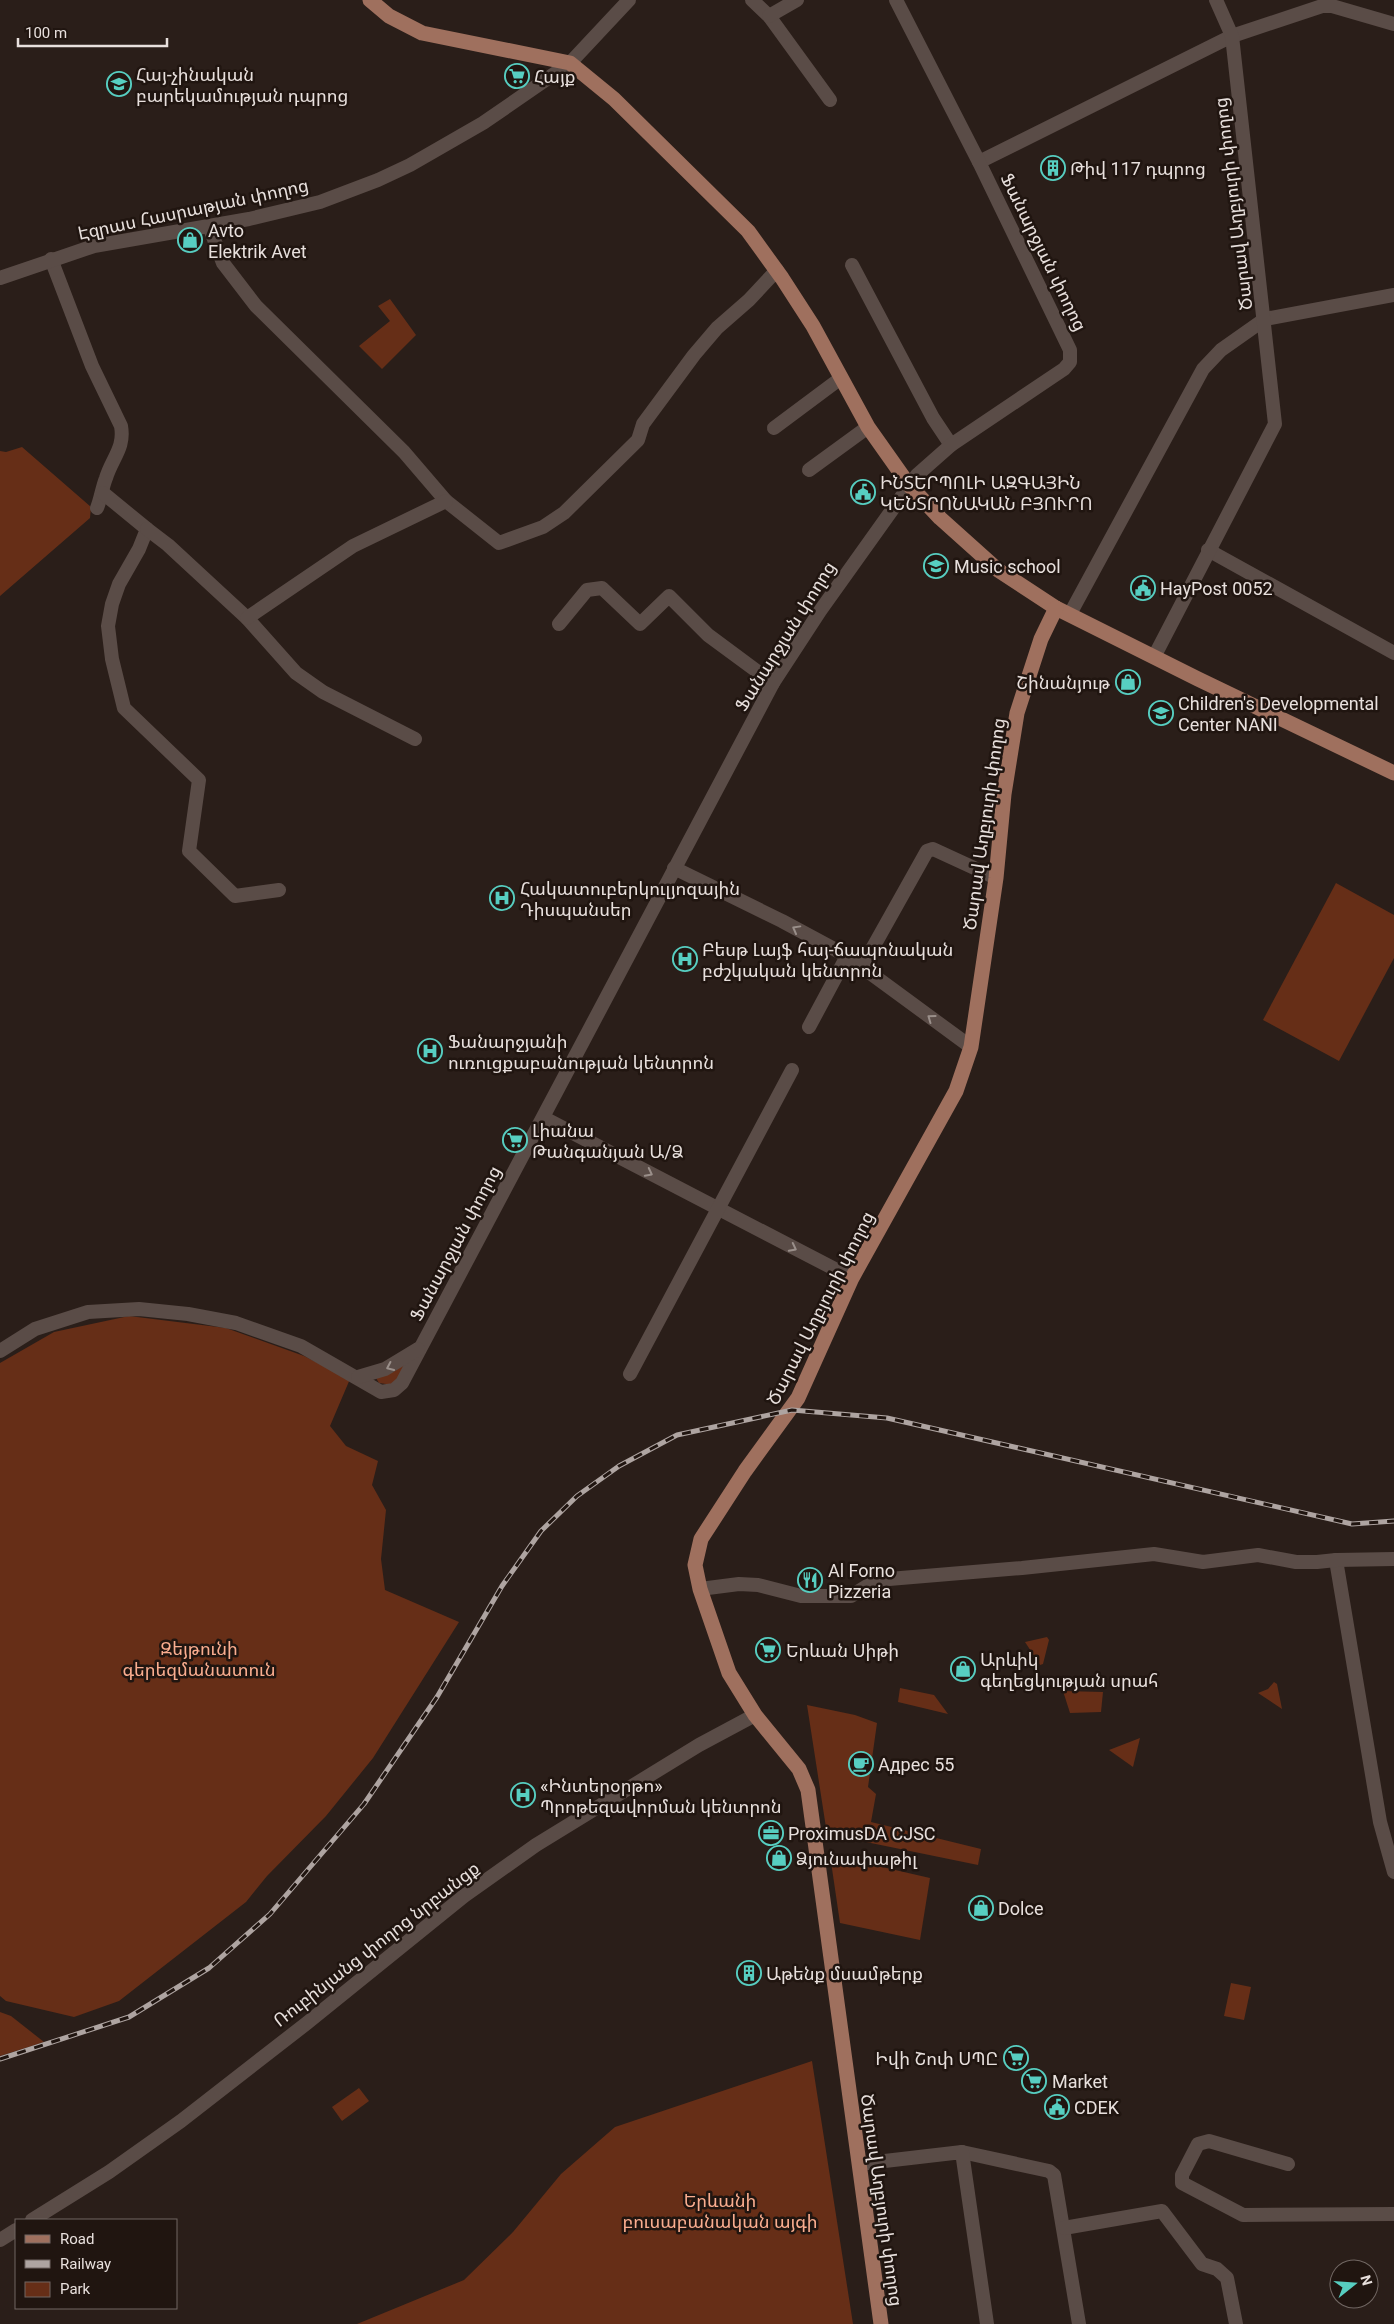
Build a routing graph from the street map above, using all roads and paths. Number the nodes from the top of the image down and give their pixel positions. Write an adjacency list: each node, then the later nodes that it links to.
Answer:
1 (370, 0): 10 (main road)
2 (629, 0): 10 (street)
3 (752, 0): 7 (street)
4 (797, 0): 7 (street)
5 (896, 0): 12 (street, Ֆանարջյան փողոց)
6 (1216, 0): 9 (street, Ծարավ Աղբյուրի փողոց)
7 (769, 16): 11 (street)
8 (1394, 24): 9 (street)
9 (1232, 36): 12 (street); 20 (street, Ծարավ Աղբյուրի փողոց)
10 (568, 62): 13 (street, Էզրաս Հասրաթյան փողոց); 16 (main road); 17 (street, Էզրաս Հասրաթյան փողոց)
11 (830, 100)
12 (979, 162): 24 (street, Ֆանարջյան փողոց)
13 (209, 226): 14 (street, Էզրաս Հասրաթյան փողոց); 28 (street)
14 (51, 259): 18 (street, Էզրաս Հասրաթյան փողոց); 27 (street)
15 (852, 265): 24 (street)
16 (776, 270): 21 (main road); 28 (street)
17 (0, 274)
18 (0, 278)
19 (1394, 295): 20 (street)
20 (1265, 319): 31 (street); 33 (street, Ծարավ Աղբյուրի փողոց)
21 (841, 378): 22 (main road); 23 (street)
22 (868, 426): 25 (street); 26 (main road)
23 (774, 428)
24 (951, 445): 26 (street, Ֆանարջյան փողոց)
25 (809, 470)
26 (909, 485): 32 (main road); 38 (street, Ֆանարջյան փողոց)
27 (103, 493): 29 (street); 30 (street)
28 (446, 501): 34 (street)
29 (97, 508)
30 (147, 529): 34 (street); 43 (street)
31 (1208, 550): 36 (street); 37 (street)
32 (1056, 608): 33 (main road); 42 (main road, Ծարավ Աղբյուրի փողոց)
33 (1070, 614): 37 (main road)
34 (247, 618): 39 (street)
35 (559, 624): 38 (street)
36 (1394, 653)
37 (1154, 656): 40 (main road)
38 (773, 683): 41 (street, Ֆանարջյան փողոց)
39 (415, 739)
40 (1394, 773)
41 (674, 868): 44 (street, one-way to 41); 49 (street, Ֆանարջյան փողոց)
42 (996, 878): 45 (street); 47 (main road, Ծարավ Աղբյուրի փողոց)
43 (279, 890)
44 (847, 956): 45 (street); 46 (street)
45 (862, 967): 47 (street, one-way to 45)
46 (809, 1027)
47 (970, 1047): 51 (main road, Ծարավ Աղբյուրի փողոց)
48 (792, 1070): 50 (street)
49 (544, 1118): 50 (street, one-way to 50); 52 (street, Ֆանարջյան փողոց)
50 (718, 1209): 51 (street, one-way to 51); 54 (street)
51 (852, 1278): 58 (main road, Ծարավ Աղբյուրի փողոց)
52 (418, 1349): 55 (street, Ֆանարջյան փողոց, one-way to 55); 55 (street, Ֆանարջյան փողոց)
53 (0, 1351): 55 (street, Ֆանարջյան փողոց)
54 (630, 1374)
55 (358, 1377)
56 (1394, 1558): 57 (street)
57 (1336, 1560): 58 (street); 60 (street)
58 (700, 1589): 59 (main road, Ծարավ Աղբյուրի փողոց)
59 (755, 1715): 62 (main road, Ծարավ Աղբյուրի փողոց); 65 (street, Ռուբինյանց փողոց նրբանցք)
60 (1394, 1872)
61 (962, 2152): 62 (street); 66 (street); 70 (street)
62 (859, 2164): 69 (main road, Ծարավ Աղբյուրի փողոց)
63 (1288, 2164): 64 (street)
64 (1394, 2214)
65 (34, 2219)
66 (1064, 2228): 71 (street); 72 (street)
67 (15, 2231): 68 (street)
68 (0, 2240)
69 (881, 2324)
70 (987, 2324)
71 (1079, 2324)
72 (1236, 2324)

